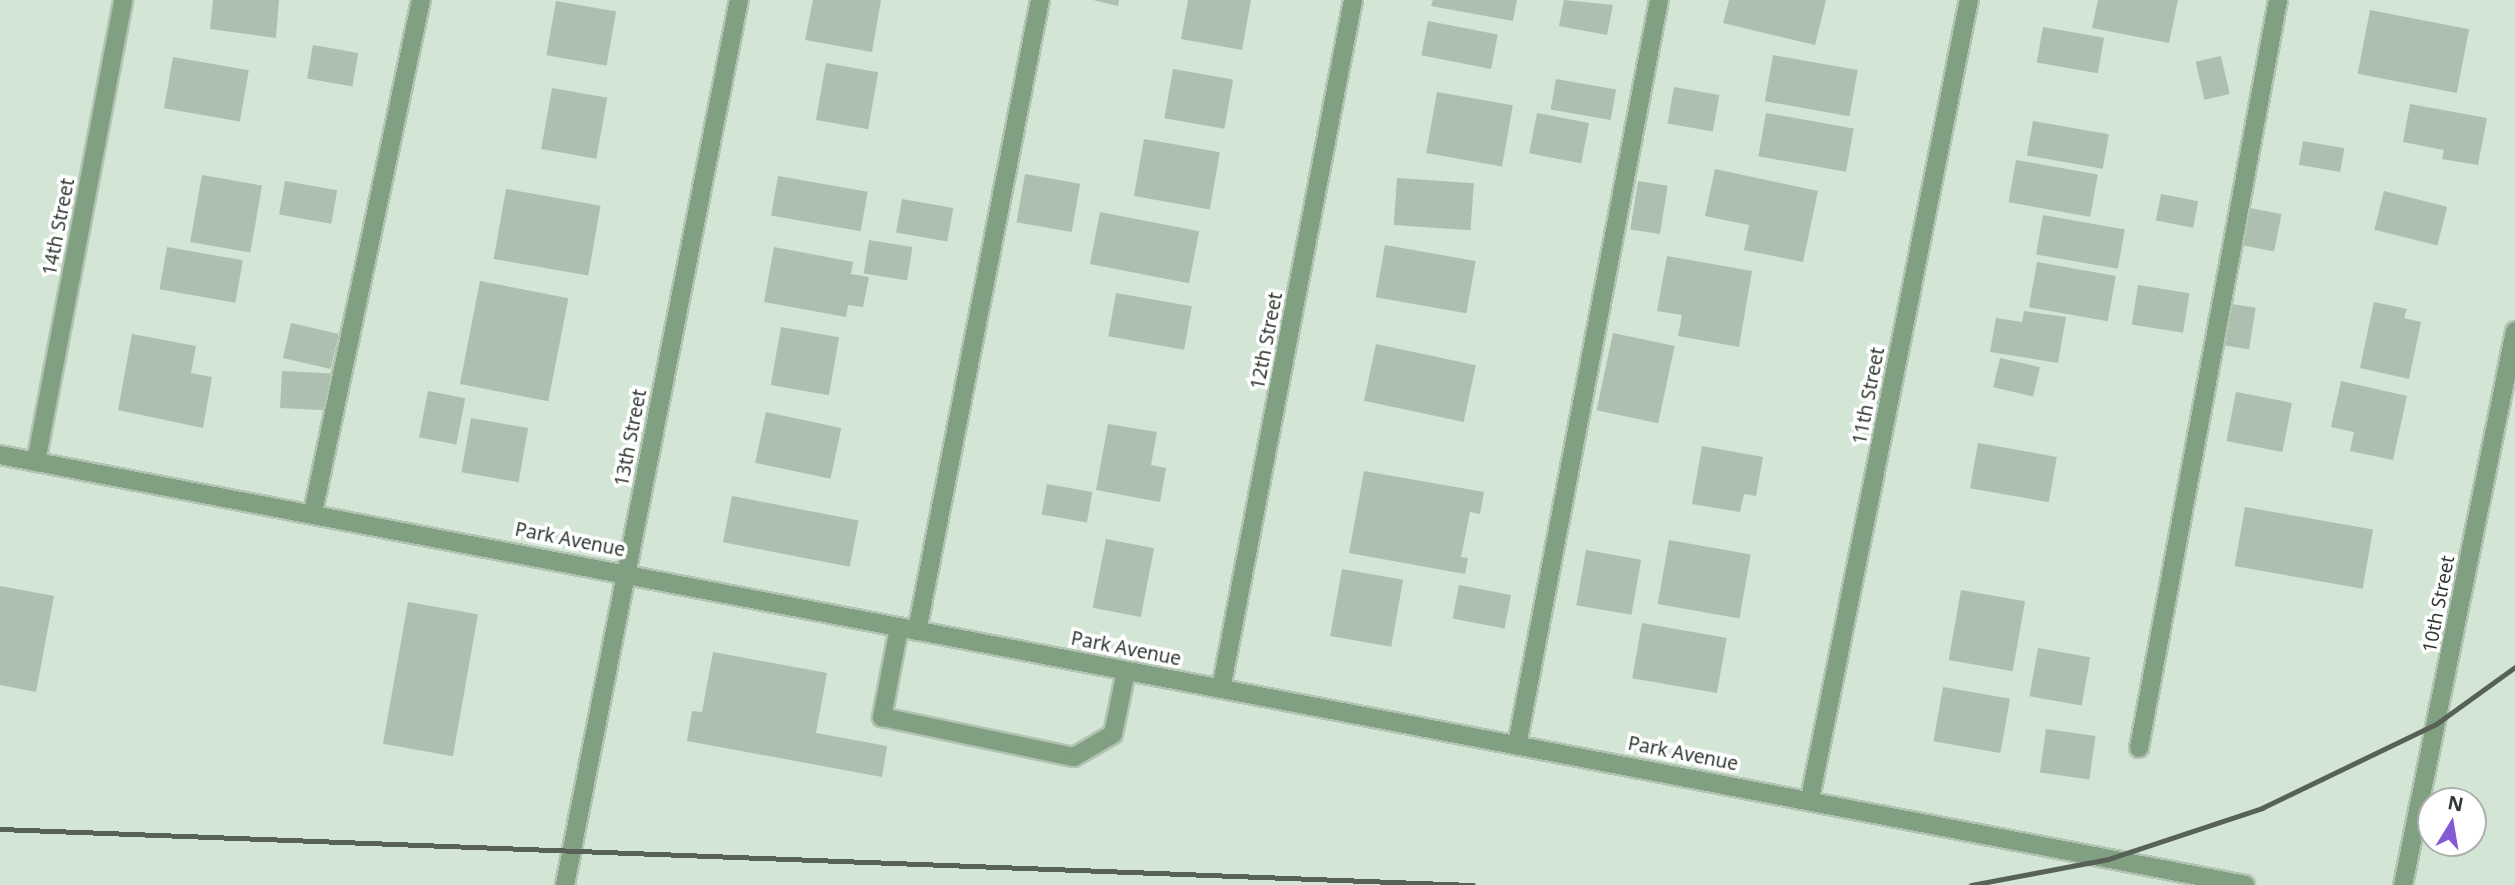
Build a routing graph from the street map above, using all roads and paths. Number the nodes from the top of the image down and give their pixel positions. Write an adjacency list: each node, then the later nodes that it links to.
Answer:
1 (123, 0): 11 (street, 14th Street)
2 (421, 0): 12 (street)
3 (739, 0): 13 (street, 13th Street)
4 (1040, 0): 14 (street)
5 (1353, 0): 16 (street, 12th Street)
6 (1658, 0): 17 (street)
7 (1969, 0): 19 (street, 11th Street)
8 (2278, 0): 18 (street)
9 (2515, 331): 22 (street, 10th Street)
10 (0, 455): 11 (street, Park Avenue)
11 (36, 462): 12 (street, Park Avenue)
12 (313, 512): 13 (street, Park Avenue)
13 (626, 573): 14 (street, Park Avenue); 20 (street, 13th Street)
14 (908, 629): 15 (street, Park Avenue); 15 (street)
15 (1126, 671): 16 (street, Park Avenue)
16 (1221, 689): 17 (street, Park Avenue)
17 (1517, 745): 19 (street, Park Avenue)
18 (2138, 748)
19 (1810, 799): 21 (street, Park Avenue)
20 (565, 885)
21 (2245, 885)
22 (2403, 885)

